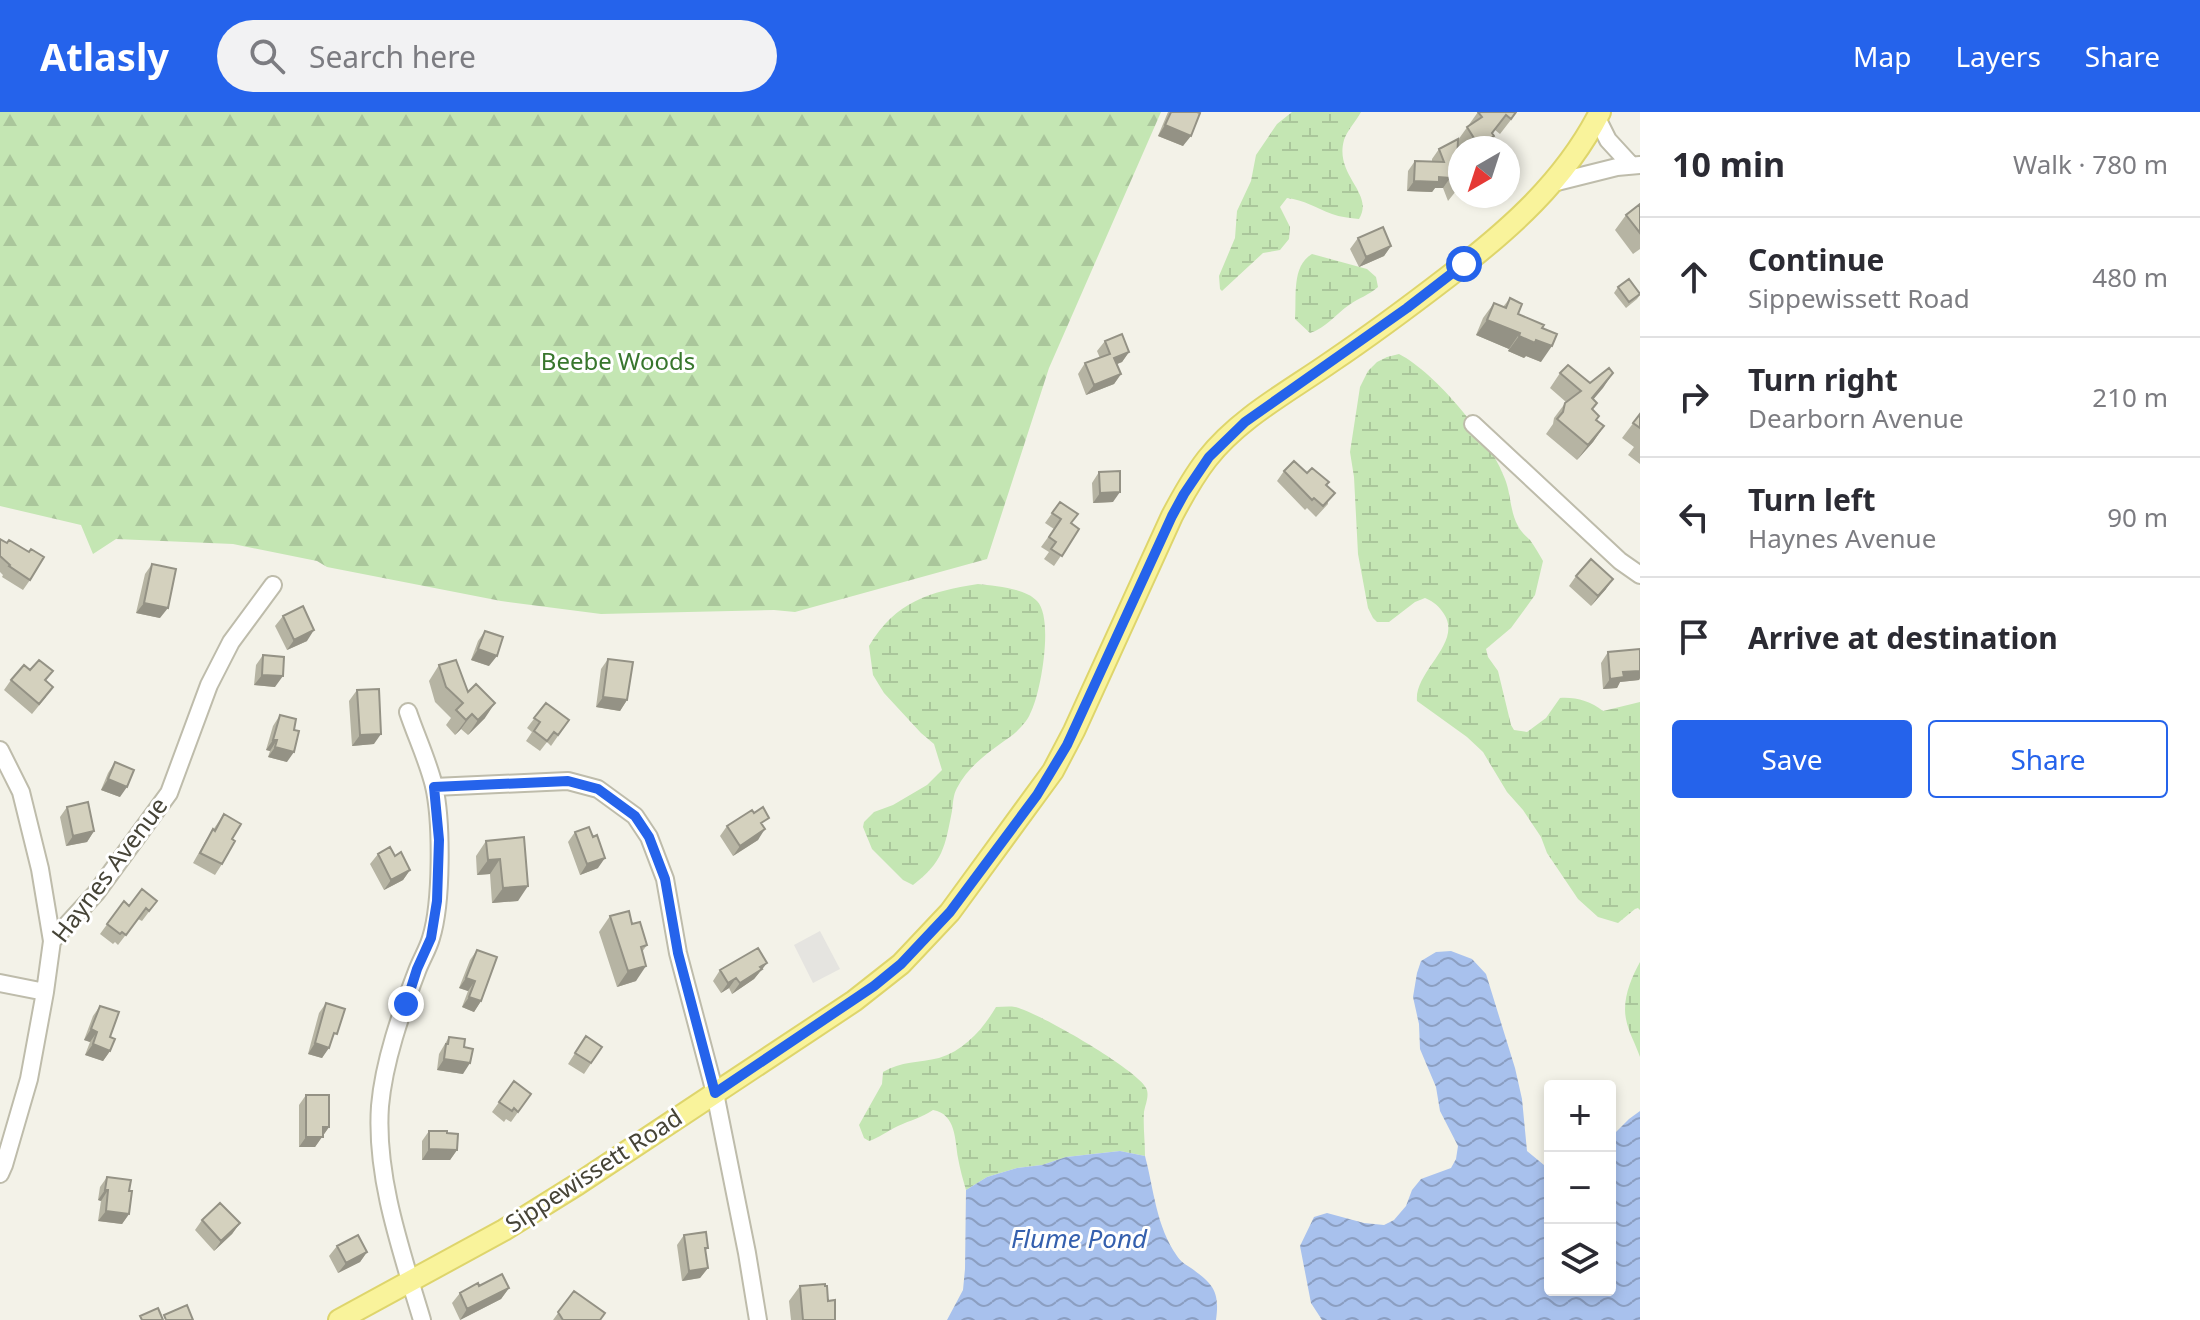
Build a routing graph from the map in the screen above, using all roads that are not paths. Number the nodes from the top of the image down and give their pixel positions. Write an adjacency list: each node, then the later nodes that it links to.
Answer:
1 (1598, 115): 2 (street); 3 (main road, Sippewissett Road)
2 (1635, 165): 3 (street)
3 (1553, 183): 13 (main road, Sippewissett Road)
4 (1473, 424): 5 (street)
5 (1640, 575)
6 (273, 585): 10 (street, Haynes Avenue)
7 (408, 712): 9 (street)
8 (0, 750): 10 (street)
9 (434, 787): 13 (street); 15 (street)
10 (52, 941): 12 (street, Haynes Avenue)
11 (0, 983): 12 (street)
12 (45, 992): 14 (street, Haynes Avenue)
13 (715, 1093): 15 (main road, Sippewissett Road); 18 (street)
14 (0, 1174)
15 (411, 1282): 16 (main road, Sippewissett Road); 17 (street)
16 (339, 1320)
17 (422, 1320)
18 (758, 1320)

